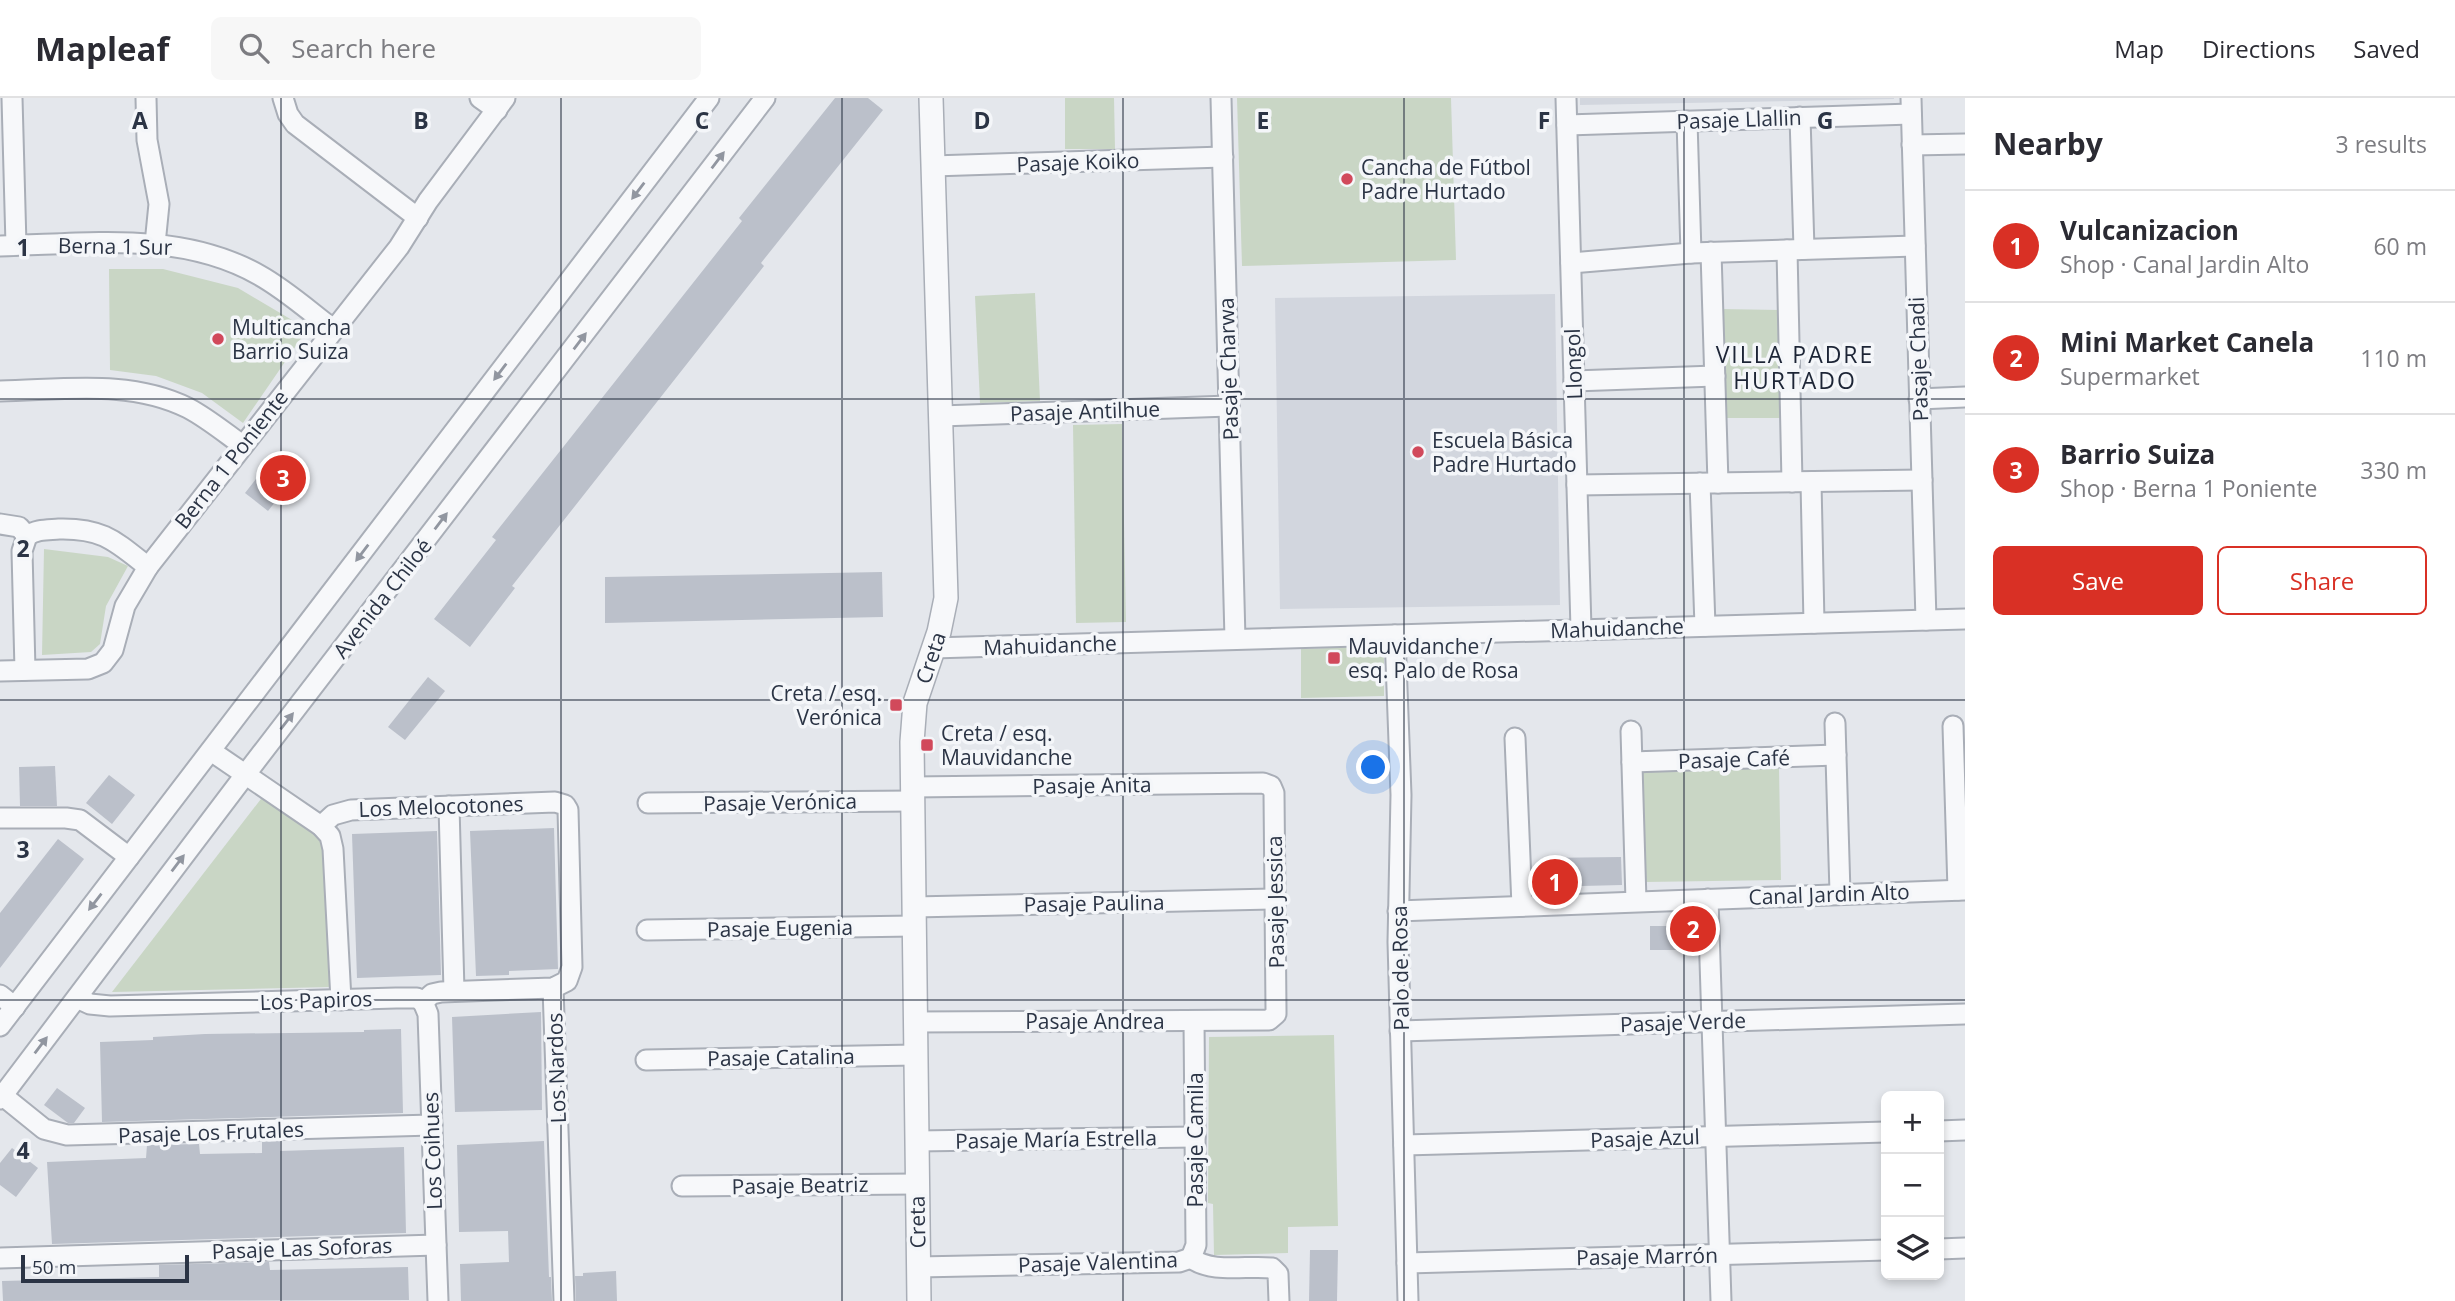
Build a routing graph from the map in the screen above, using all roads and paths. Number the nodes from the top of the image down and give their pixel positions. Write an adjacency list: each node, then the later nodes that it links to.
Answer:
1 (12, 98): 21 (street)
2 (146, 98): 20 (street)
3 (283, 98): 19 (street)
4 (480, 98): 10 (street)
5 (709, 98): 57 (street, Avenida Chiloé, one-way to 57)
6 (765, 98): 60 (street, Avenida Chiloé, one-way to 6)
7 (931, 98): 18 (street, Creta)
8 (1221, 98): 17 (street, Pasaje Charwa)
9 (1566, 98): 14 (street, Llongol)
10 (501, 104): 19 (street, Berna 1 Poniente)
11 (1911, 106): 12 (street, Pasaje Llallin); 16 (street, Pasaje Chadi)
12 (1800, 117): 13 (street, Pasaje Llallin); 23 (street)
13 (1687, 121): 14 (street, Pasaje Llallin); 25 (street)
14 (1567, 125): 26 (street, Llongol)
15 (1965, 144): 16 (street)
16 (1912, 145): 22 (street, Pasaje Chadi)
17 (1223, 157): 18 (street, Pasaje Koiko); 33 (street, Pasaje Charwa)
18 (933, 166): 34 (street, Creta)
19 (418, 218): 27 (street, Berna 1 Poniente)
20 (155, 244): 21 (street, Berna 1 Sur); 27 (street, Berna 1 Sur)
21 (8, 246)
22 (1915, 246): 23 (street); 32 (street, Pasaje Chadi)
23 (1796, 249): 24 (street); 37 (street)
24 (1711, 252): 25 (street); 28 (street)
25 (1691, 253): 26 (street)
26 (1571, 264): 29 (street, Llongol)
27 (333, 330): 35 (street, Berna 1 Poniente)
28 (1715, 376): 29 (street); 38 (street)
29 (1574, 381): 39 (street, Llongol)
30 (0, 391): 35 (street)
31 (1965, 397): 32 (street)
32 (1919, 399): 36 (street, Pasaje Chadi)
33 (1229, 406): 34 (street, Pasaje Antilhue); 49 (street, Pasaje Charwa)
34 (941, 416): 50 (street, Creta)
35 (242, 445): 42 (street, Berna 1 Poniente)
36 (1922, 480): 37 (street); 44 (street, Pasaje Chadi)
37 (1801, 482): 38 (street); 45 (street)
38 (1709, 483): 39 (street); 46 (street)
39 (1577, 485): 47 (street, Llongol)
40 (0, 524): 41 (street)
41 (27, 536): 42 (street); 51 (street)
42 (148, 567): 51 (street, Berna 1 Poniente)
43 (1965, 619): 44 (street, Mahuidanche)
44 (1926, 620): 45 (street, Mahuidanche)
45 (1814, 623): 46 (street, Mahuidanche)
46 (1705, 626): 47 (street, Mahuidanche)
47 (1581, 629): 48 (street, Mahuidanche)
48 (1395, 635): 49 (street, Mahuidanche); 75 (street, Palo de Rosa)
49 (1235, 639): 50 (street, Mahuidanche)
50 (933, 648): 62 (street, Creta)
51 (25, 670): 52 (street)
52 (0, 671)
53 (1835, 723): 58 (street)
54 (1953, 726): 69 (street)
55 (1631, 732): 59 (street)
56 (1515, 738): 74 (street)
57 (211, 751): 60 (street); 68 (street, Avenida Chiloé)
58 (1836, 755): 59 (street, Pasaje Café); 70 (street)
59 (1632, 762): 73 (street)
60 (245, 775): 67 (street); 80 (street, Avenida Chiloé, one-way to 60)
61 (1271, 786): 62 (street, Pasaje Anita); 72 (street, Pasaje Jessica)
62 (912, 794): 63 (street, Pasaje Verónica); 76 (street, Creta)
63 (648, 803)
64 (565, 805): 65 (street, Los Melocotones); 78 (street, Los Nardos)
65 (449, 806): 67 (street, Los Melocotones); 79 (street)
66 (0, 818): 68 (street)
67 (321, 826): 81 (street)
68 (129, 858): 82 (street, Avenida Chiloé, one-way to 82)
69 (1962, 890): 70 (street, Canal Jardin Alto)
70 (1840, 893): 71 (street, Canal Jardin Alto)
71 (1708, 898): 73 (street, Canal Jardin Alto); 88 (street)
72 (1275, 899): 76 (street, Pasaje Paulina); 85 (street, Pasaje Jessica)
73 (1636, 901): 74 (street, Canal Jardin Alto)
74 (1522, 906): 75 (street, Canal Jardin Alto)
75 (1398, 911): 90 (street, Palo de Rosa)
76 (914, 916): 77 (street, Pasaje Eugenia); 87 (street, Creta)
77 (647, 930)
78 (553, 988): 79 (street, Los Papiros); 114 (street, Los Nardos)
79 (454, 991): 83 (street, Los Papiros)
80 (77, 999): 81 (street, Los Papiros); 93 (street, Avenida Chiloé, one-way to 80)
81 (341, 1000): 83 (street, Los Papiros)
82 (7, 1001): 89 (street, Avenida Chiloé)
83 (423, 1002): 94 (street, Los Coihues)
84 (1965, 1014): 88 (street, Pasaje Verde)
85 (1273, 1017): 86 (street, Pasaje Andrea)
86 (1194, 1021): 87 (street, Pasaje Andrea); 99 (street, Pasaje Camila)
87 (915, 1022): 91 (street, Creta)
88 (1712, 1022): 90 (street, Pasaje Verde); 98 (street)
89 (0, 1026)
90 (1400, 1031): 101 (street, Palo de Rosa)
91 (915, 1055): 92 (street, Pasaje Catalina); 100 (street, Creta)
92 (646, 1060)
93 (1, 1098): 94 (street, Pasaje Los Frutales)
94 (432, 1125): 104 (street, Los Coihues)
95 (1944, 1130): 96 (street)
96 (1965, 1130)
97 (1881, 1132): 98 (street, Pasaje Azul)
98 (1716, 1136): 101 (street, Pasaje Azul); 108 (street)
99 (1195, 1137): 100 (street, Pasaje María Estrella); 110 (street, Pasaje Camila)
100 (916, 1141): 102 (street, Creta)
101 (1404, 1145): 111 (street, Palo de Rosa)
102 (917, 1184): 103 (street, Pasaje Beatriz); 112 (street, Creta)
103 (682, 1186)
104 (436, 1245): 109 (street, Pasaje Las Soforas); 113 (street, Los Coihues)
105 (1965, 1248): 106 (street)
106 (1944, 1249)
107 (1881, 1250): 108 (street, Pasaje Marrón)
108 (1720, 1255): 111 (street, Pasaje Marrón); 118 (street)
109 (0, 1258)
110 (1191, 1258): 112 (street, Pasaje Valentina); 116 (street, Pasaje Valentina)
111 (1407, 1263): 117 (street, Palo de Rosa)
112 (918, 1267): 115 (street, Creta)
113 (438, 1301)
114 (564, 1301)
115 (919, 1301)
116 (1279, 1301)
117 (1408, 1301)
118 (1721, 1301)

